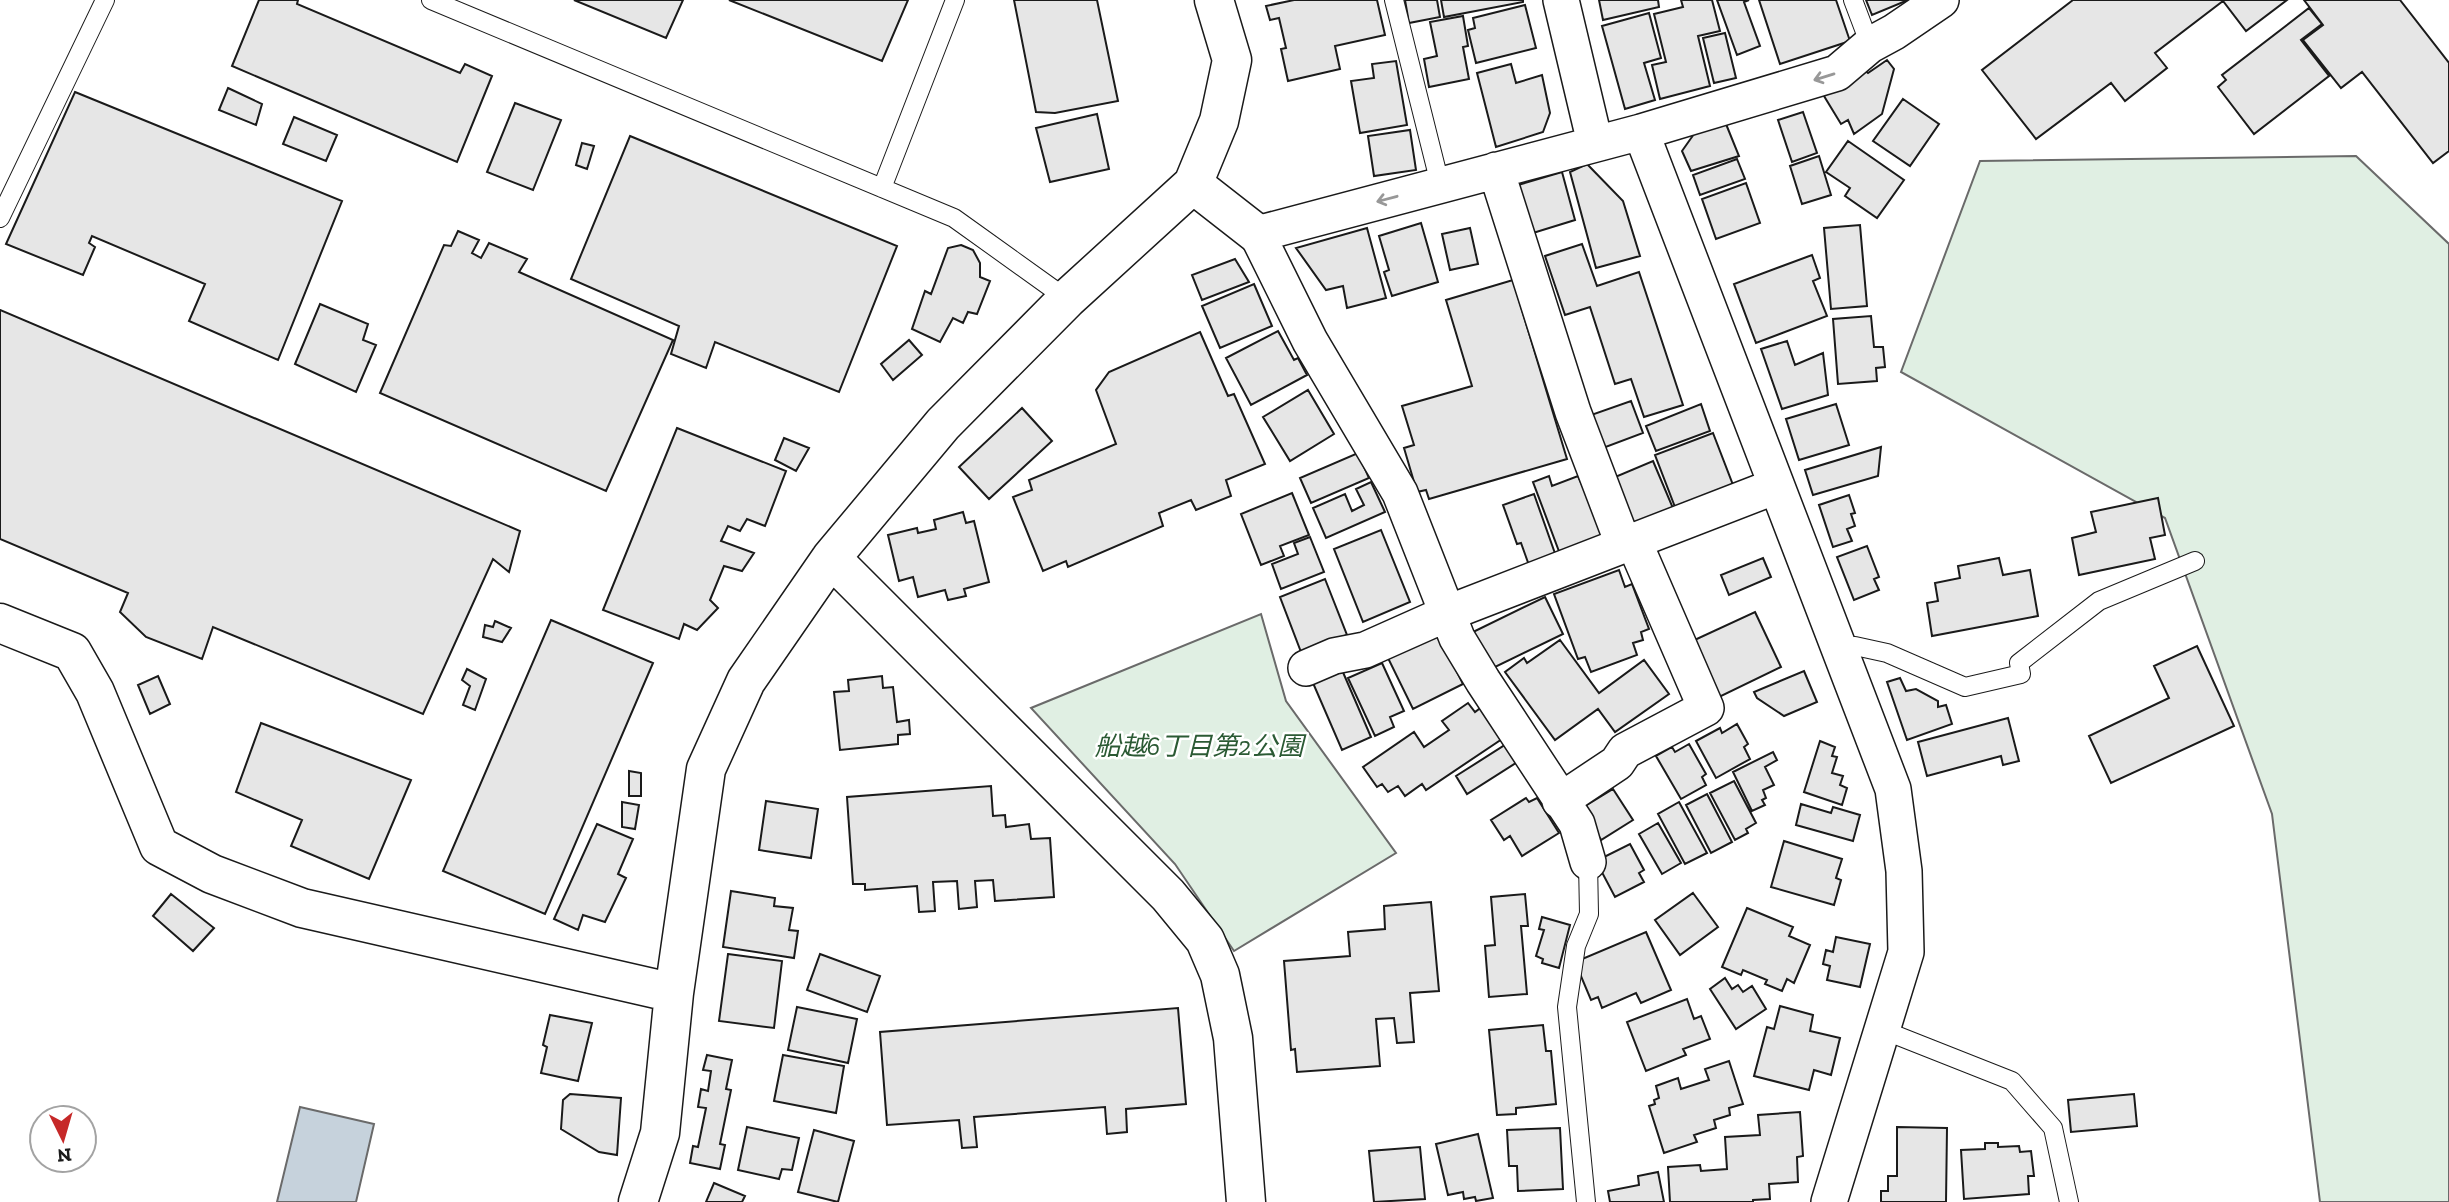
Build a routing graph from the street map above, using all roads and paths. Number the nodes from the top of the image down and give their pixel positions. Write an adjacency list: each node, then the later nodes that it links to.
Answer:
1 (105, 0): 16 (lane)
2 (431, 0): 15 (lane)
3 (955, 0): 15 (lane)
4 (1214, 0): 13 (street)
5 (1394, 0): 14 (lane)
6 (1561, 0): 11 (street)
7 (1853, 0): 9 (lane)
8 (1941, 0): 9 (street)
9 (1870, 45): 10 (street, one-way to 10)
10 (1641, 132): 11 (street); 19 (street)
11 (1595, 143): 12 (street)
12 (1496, 170): 14 (street); 20 (street)
13 (1193, 184): 17 (street); 18 (street)
14 (1440, 184): 17 (street, one-way to 17)
15 (882, 188): 18 (lane)
16 (0, 218)
17 (1257, 234): 23 (street)
18 (1067, 299): 21 (street)
19 (1776, 486): 20 (street); 25 (street)
20 (1629, 544): 23 (street); 27 (street)
21 (831, 558): 29 (street); 33 (street)
22 (2195, 561): 25 (lane)
23 (1448, 613): 26 (street); 27 (street)
24 (0, 623): 29 (street)
25 (1838, 648): 30 (street)
26 (1306, 668)
27 (1560, 801): 28 (street)
28 (1588, 862): 31 (lane)
29 (674, 993): 32 (street)
30 (1883, 1030): 34 (street); 35 (lane)
31 (1580, 1199)
32 (638, 1202)
33 (1246, 1202)
34 (1829, 1202)
35 (2069, 1202)

